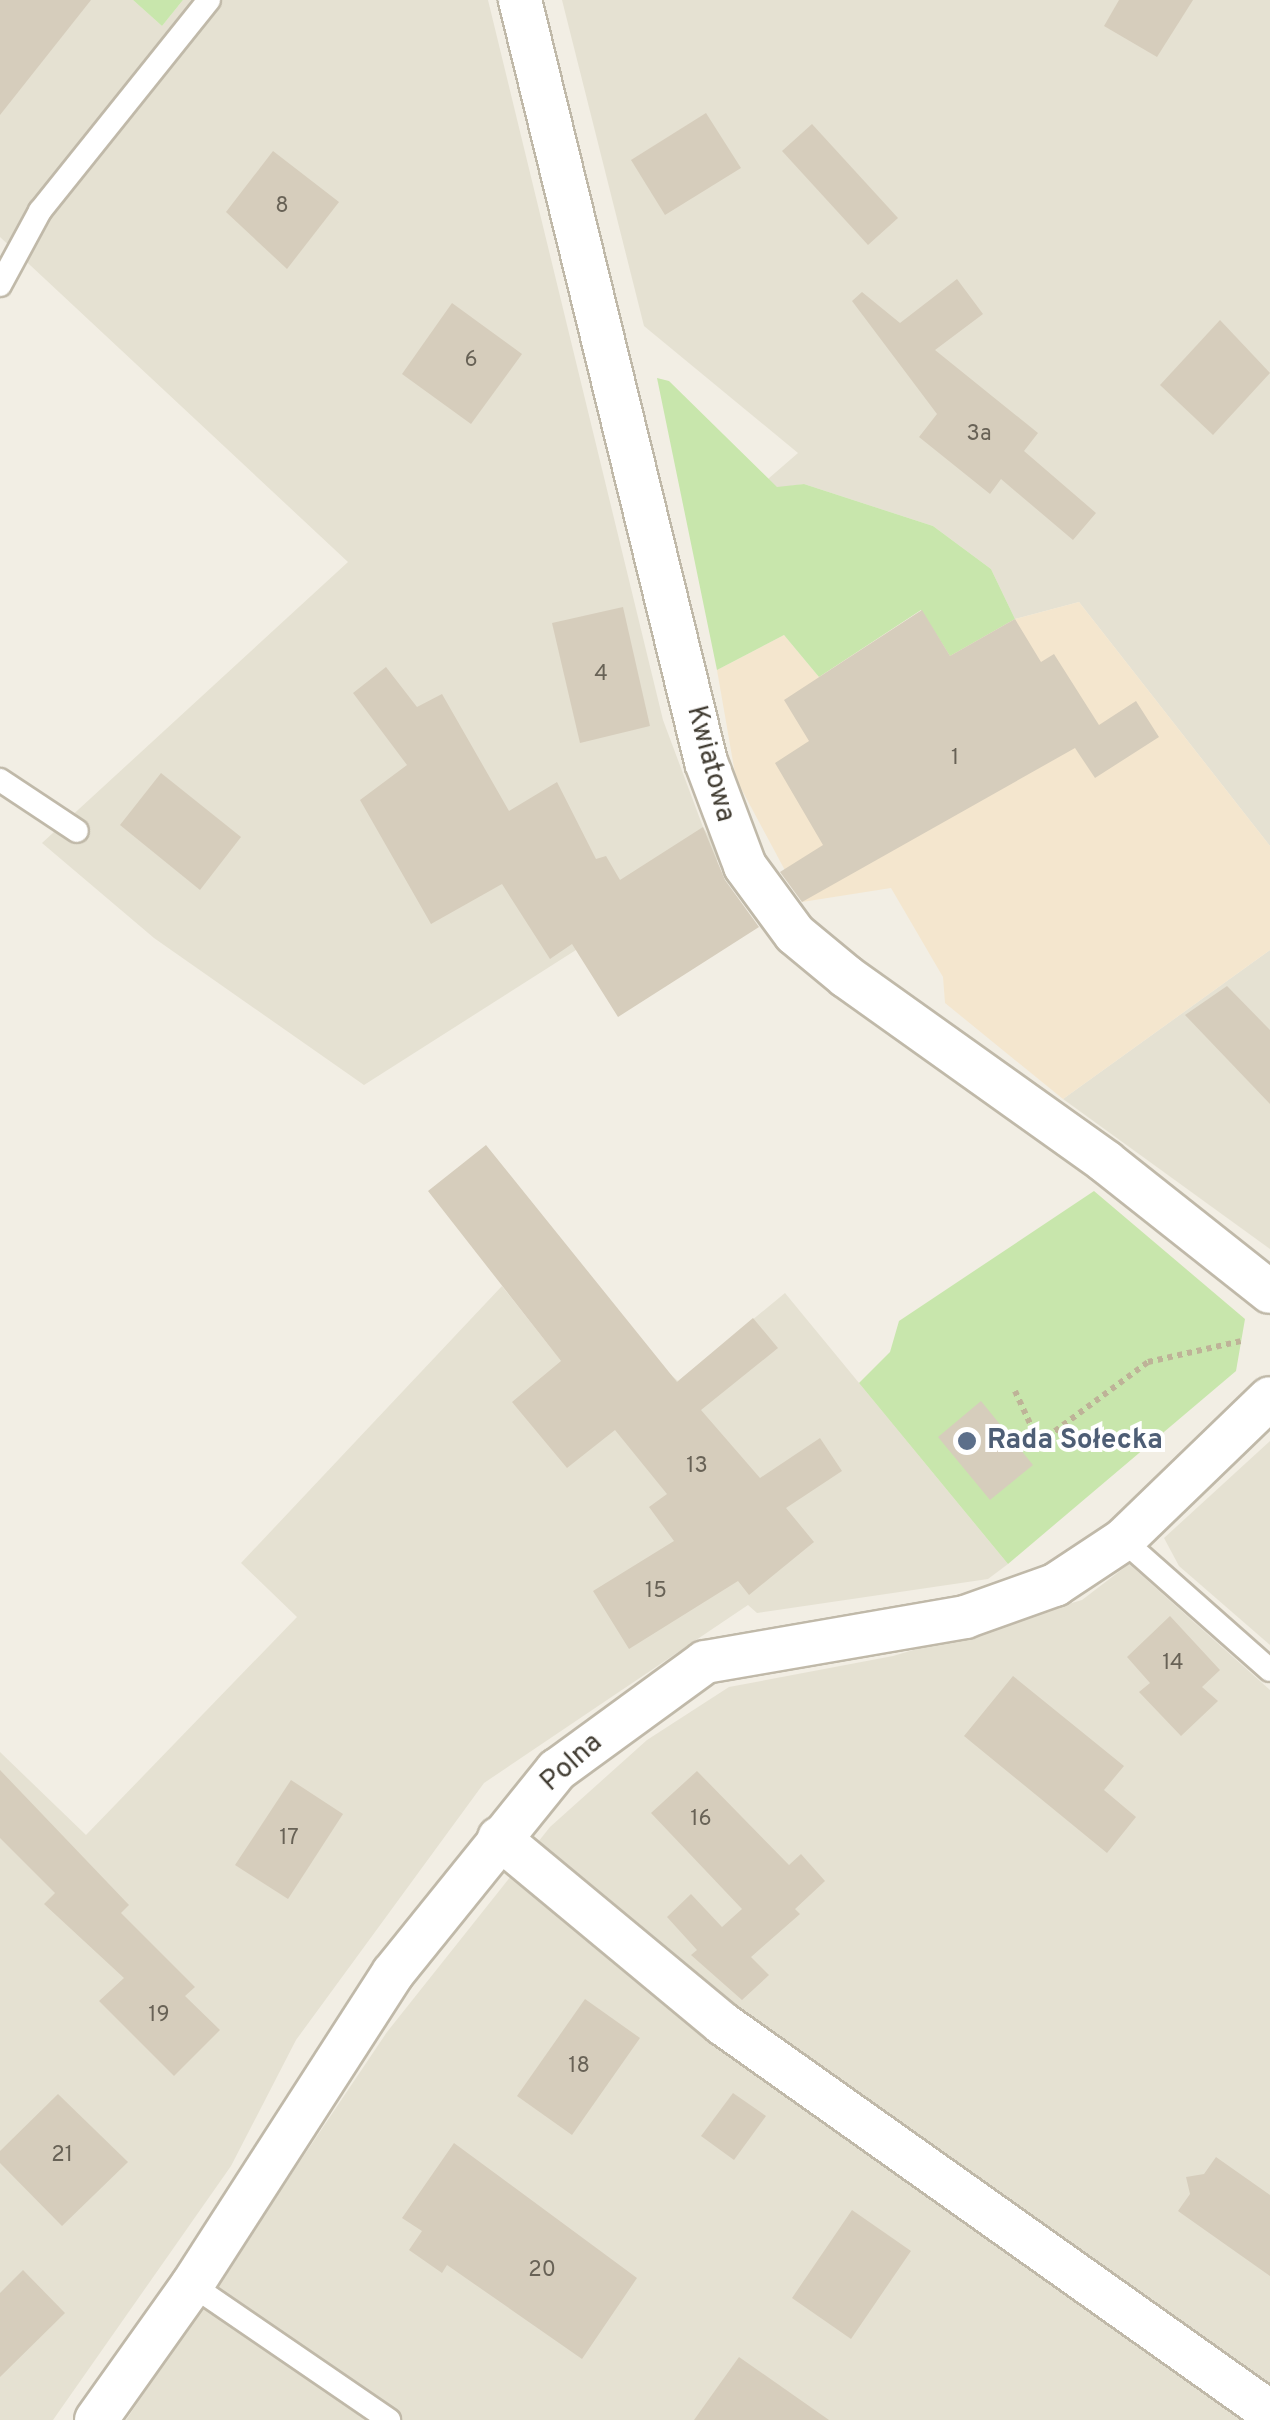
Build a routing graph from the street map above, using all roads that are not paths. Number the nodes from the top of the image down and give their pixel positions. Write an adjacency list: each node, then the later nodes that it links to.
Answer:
1 (208, 0): 3 (lane)
2 (520, 0): 6 (street, Kwiatowa)
3 (0, 285)
4 (0, 780): 5 (lane)
5 (77, 830)
6 (1270, 1292)
7 (1270, 1398): 8 (street, Polna)
8 (1123, 1540): 9 (lane); 10 (street, Polna)
9 (1270, 1670)
10 (499, 1838): 11 (street, Polna); 12 (street)
11 (192, 2285): 13 (street, Polna); 14 (lane)
12 (1270, 2412)
13 (96, 2420)
14 (389, 2420)

